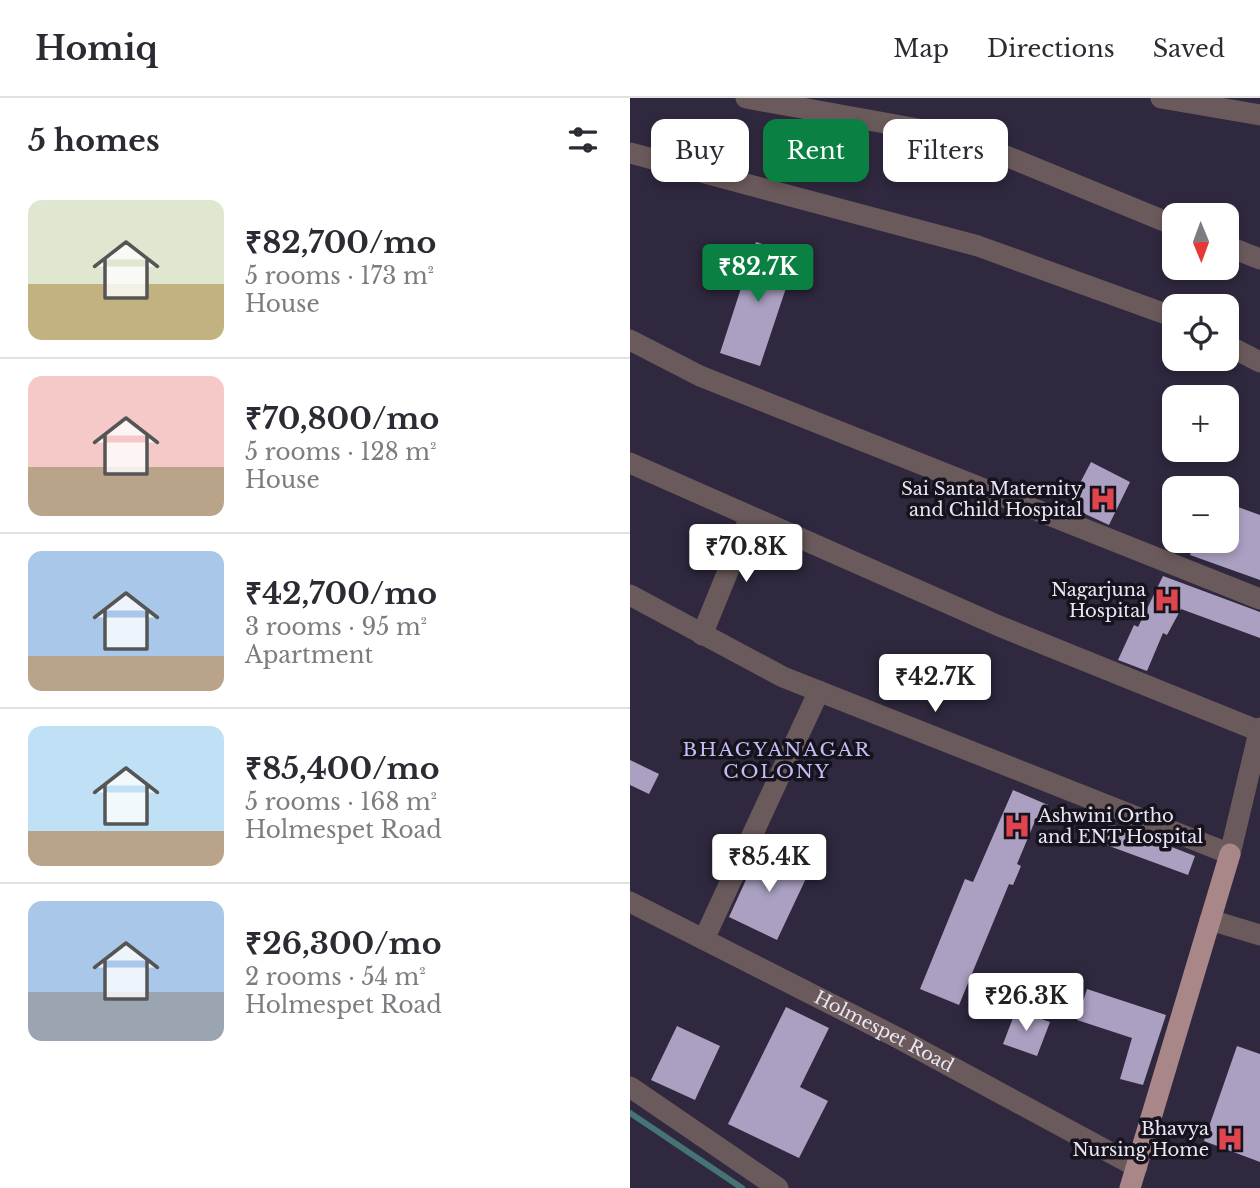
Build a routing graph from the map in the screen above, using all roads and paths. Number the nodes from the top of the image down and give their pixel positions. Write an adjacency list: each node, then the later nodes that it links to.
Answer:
1 (746, 98): 5 (street)
2 (1161, 98): 3 (street)
3 (1260, 115)
4 (630, 153): 8 (street)
5 (1162, 220)
6 (1239, 251): 7 (street)
7 (1260, 260)
8 (1162, 313)
9 (630, 340): 15 (street)
10 (1239, 351): 11 (street)
11 (1260, 362)
12 (630, 463): 13 (street)
13 (750, 517): 16 (street); 18 (street)
14 (630, 595): 16 (street)
15 (1260, 599)
16 (702, 635): 17 (street)
17 (819, 691): 19 (street); 23 (street)
18 (1260, 729): 19 (street)
19 (1230, 853): 21 (main road)
20 (630, 901): 23 (street, Holmespet Road)
21 (1210, 920): 22 (street); 25 (main road)
22 (1260, 934)
23 (704, 939): 25 (street, Holmespet Road)
24 (630, 1087): 26 (street)
25 (1137, 1167): 27 (main road)
26 (778, 1188)
27 (1130, 1188)

